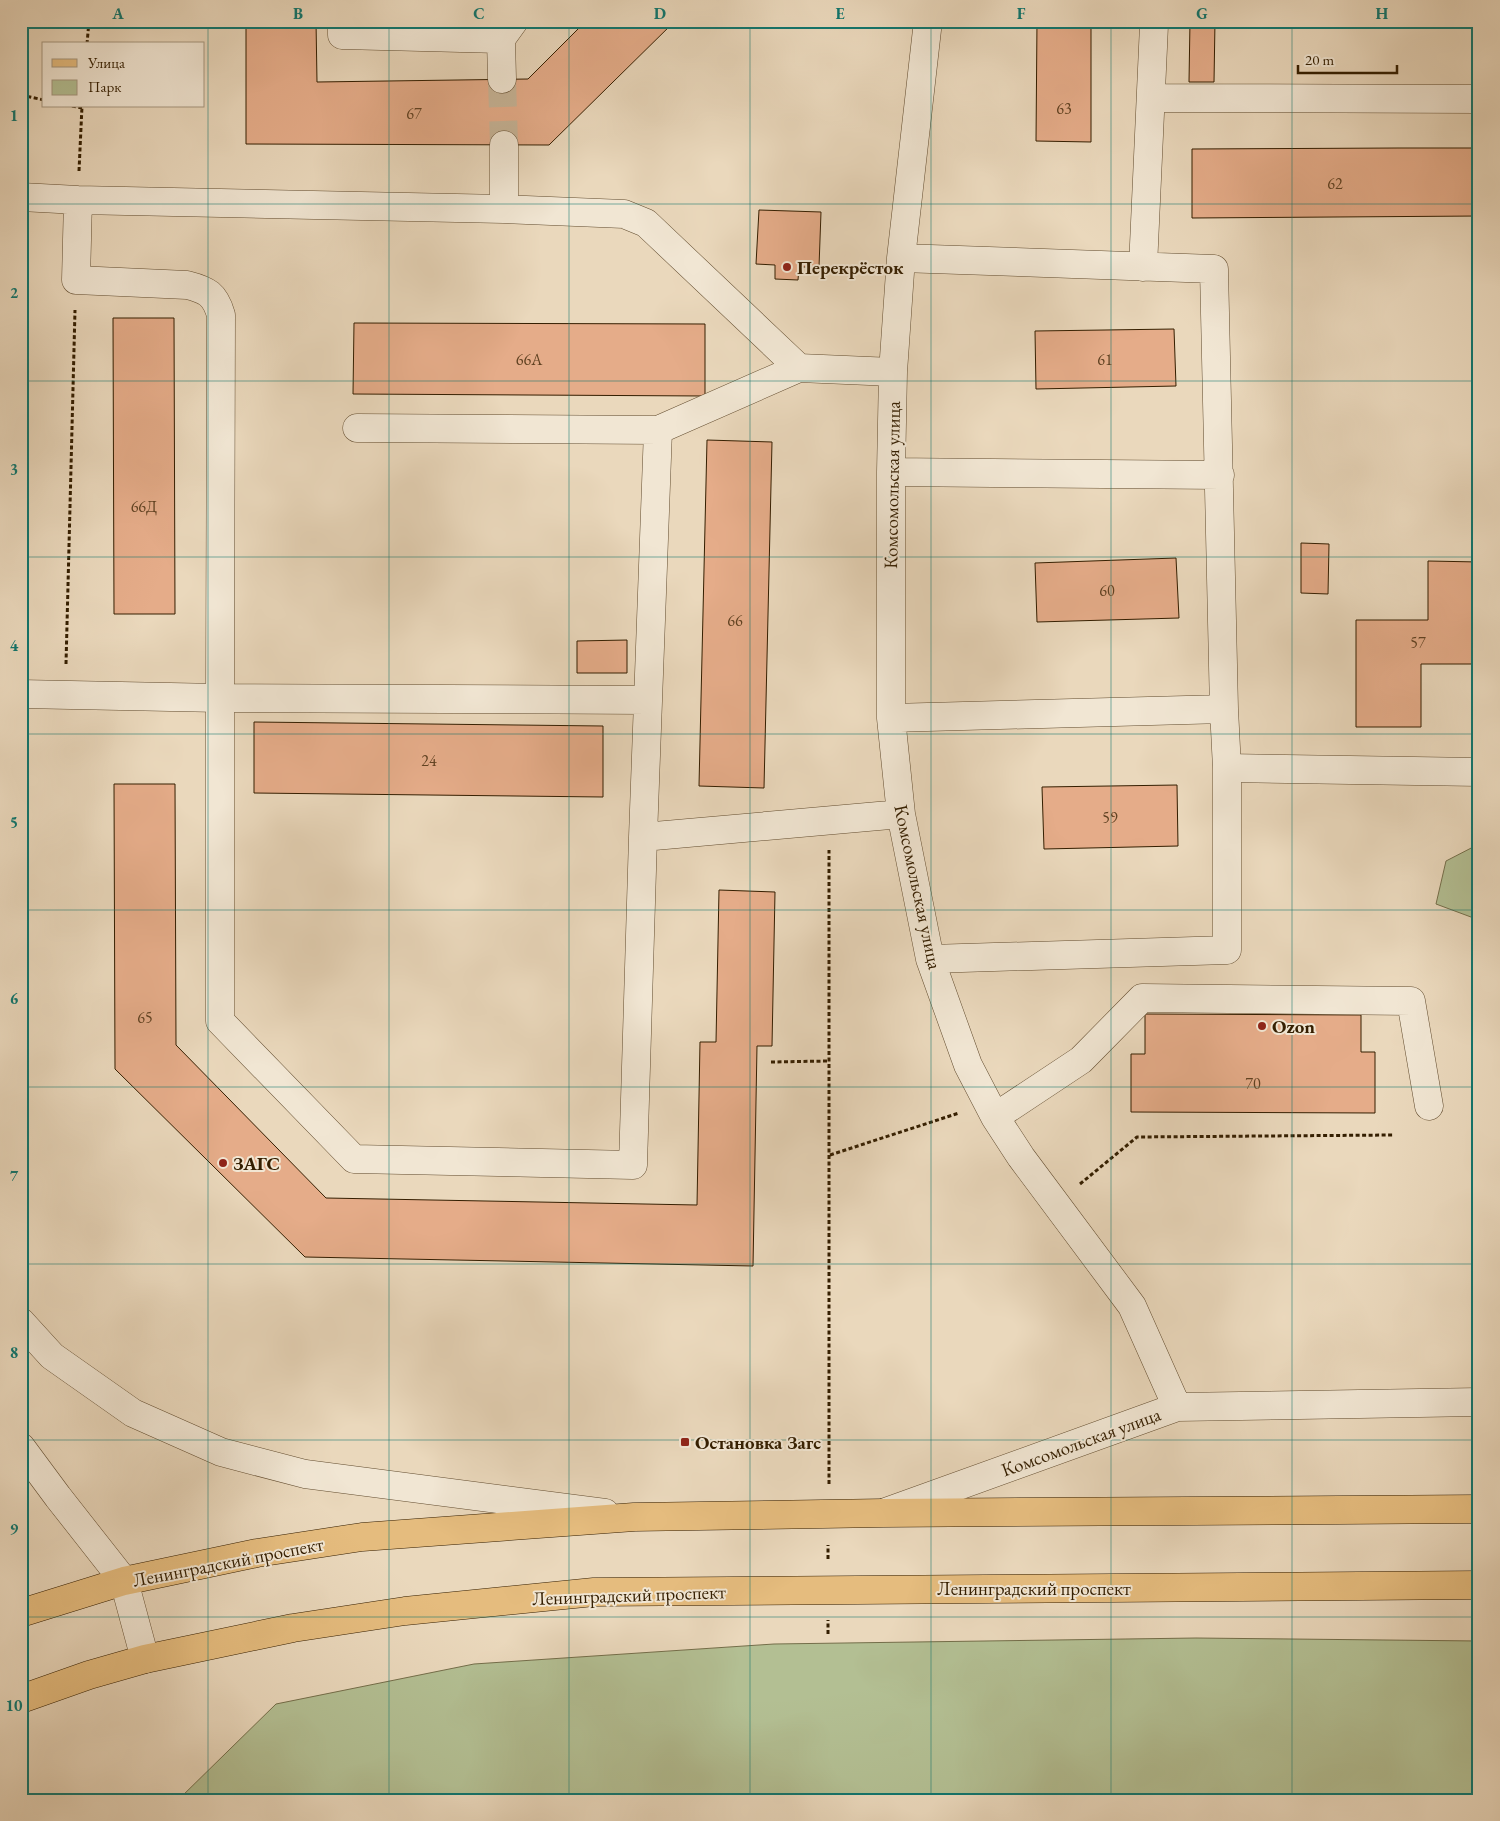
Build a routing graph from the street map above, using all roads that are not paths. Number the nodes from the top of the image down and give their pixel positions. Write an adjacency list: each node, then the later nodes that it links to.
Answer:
1 (342, 21): 4 (street)
2 (928, 21): 12 (street, Комсомольская улица)
3 (1153, 21): 6 (street)
4 (507, 30): 5 (street)
5 (502, 79)
6 (1152, 98): 7 (street); 13 (street)
7 (1479, 99)
8 (504, 145): 11 (street)
9 (21, 197): 10 (street)
10 (78, 200): 11 (street); 21 (street)
11 (504, 209): 14 (street)
12 (901, 258): 13 (street); 15 (street, Комсомольская улица)
13 (1143, 267): 19 (street)
14 (799, 368): 15 (street); 17 (street)
15 (893, 372): 18 (street, Комсомольская улица)
16 (357, 428): 17 (street)
17 (658, 430): 22 (street)
18 (891, 472): 19 (street); 24 (street, Комсомольская улица)
19 (1220, 475): 23 (street)
20 (21, 694): 21 (street)
21 (220, 698): 22 (street); 28 (street)
22 (648, 700): 28 (street)
23 (1224, 709): 24 (street); 25 (street)
24 (891, 718): 27 (street, Комсомольская улица)
25 (1227, 768): 26 (street); 29 (street)
26 (1479, 772)
27 (901, 814): 28 (street); 29 (street, Комсомольская улица)
28 (643, 837)
29 (930, 958): 31 (street, Комсомольская улица)
30 (1428, 1106): 31 (street)
31 (992, 1110): 34 (street, Комсомольская улица)
32 (21, 1322): 38 (street)
33 (1479, 1402): 34 (street)
34 (1177, 1407): 37 (street, Комсомольская улица)
35 (21, 1447): 39 (street)
36 (1479, 1509): 37 (main road, Ленинградский проспект)
37 (883, 1513): 38 (main road, Ленинградский проспект)
38 (634, 1517): 39 (main road, Ленинградский проспект)
39 (124, 1581): 41 (main road); 42 (street, Ленинградский проспект)
40 (1479, 1585): 42 (main road, Ленинградский проспект)
41 (21, 1613)
42 (145, 1659): 43 (main road)
43 (21, 1699)

